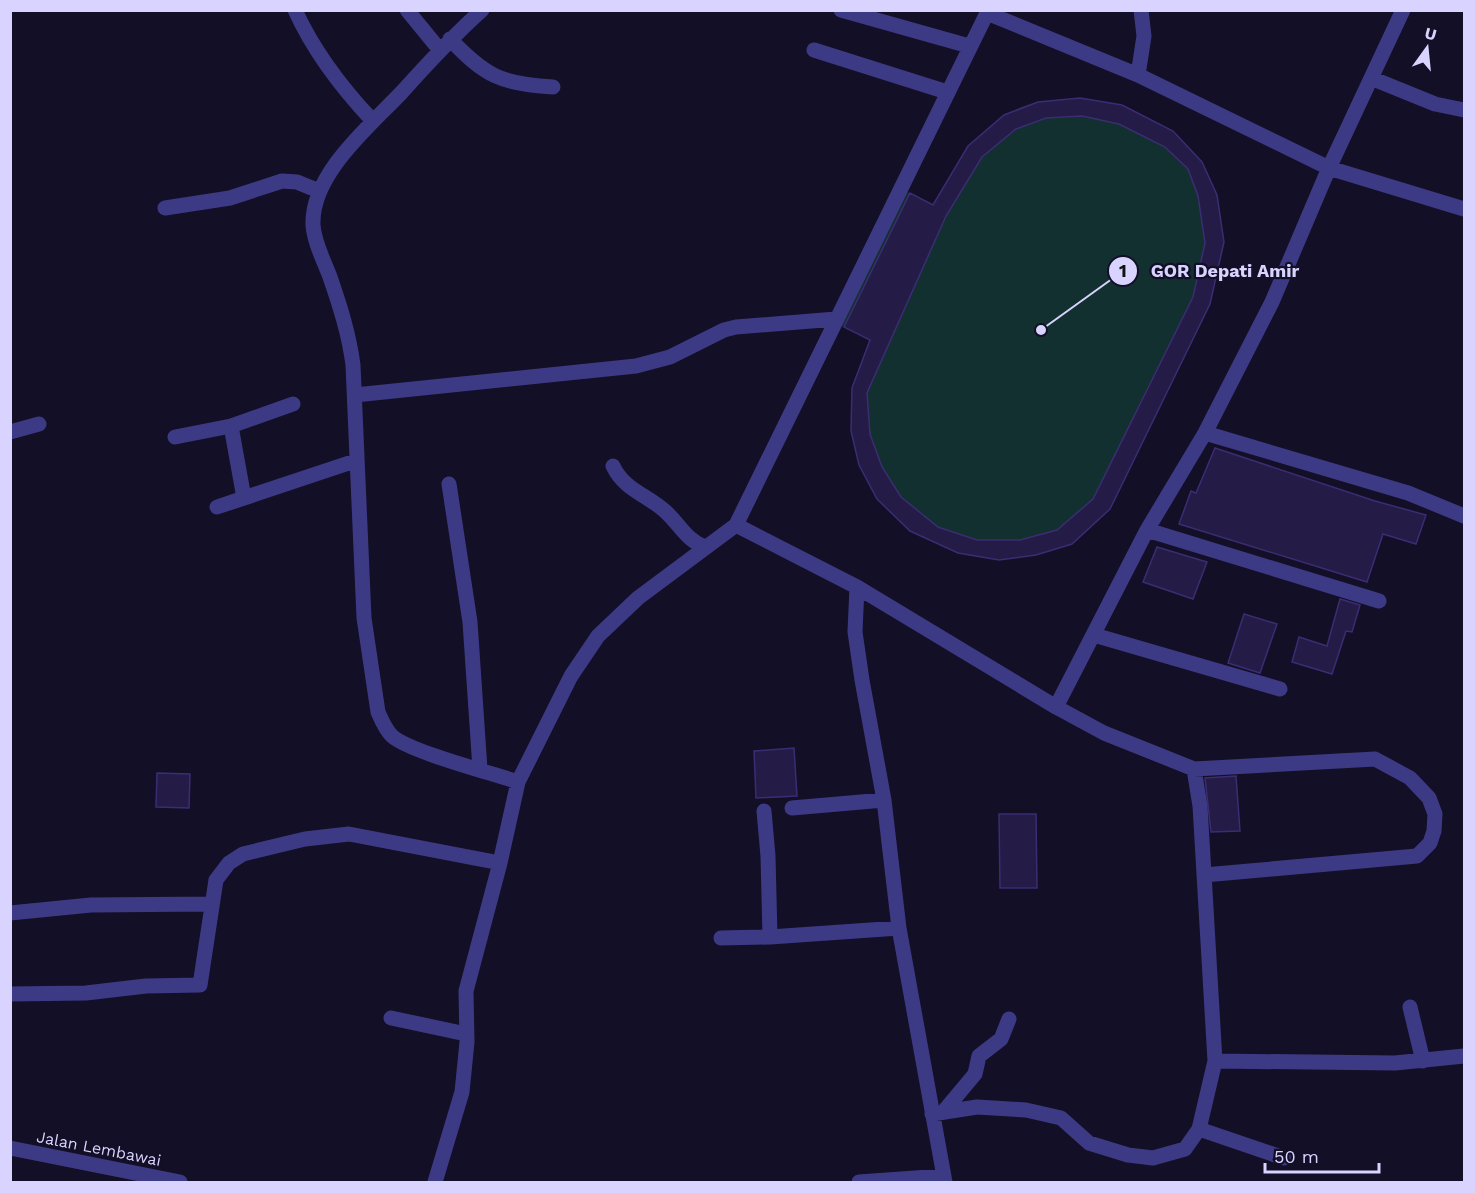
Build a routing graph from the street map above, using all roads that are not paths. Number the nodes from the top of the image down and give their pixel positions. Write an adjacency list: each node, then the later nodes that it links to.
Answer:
1 (295, 10): 16 (street)
2 (407, 10): 8 (street)
3 (482, 10): 8 (street)
4 (841, 10): 9 (street)
5 (1141, 10): 11 (street)
6 (1403, 10): 12 (street)
7 (987, 12): 9 (street); 11 (street)
8 (444, 44): 13 (street); 16 (street)
9 (969, 46): 14 (street)
10 (814, 50): 14 (street)
11 (1138, 75): 17 (street)
12 (1371, 78): 15 (street); 17 (street)
13 (553, 87)
14 (947, 92): 21 (street)
15 (1464, 110)
16 (372, 120): 18 (street)
17 (1329, 168): 20 (street); 27 (street)
18 (319, 191): 19 (street); 22 (street)
19 (165, 208)
20 (1464, 209)
21 (836, 319): 22 (street); 35 (street)
22 (355, 395): 29 (street)
23 (293, 404): 25 (street)
24 (39, 424): 26 (street)
25 (231, 426): 28 (street); 32 (street)
26 (10, 432)
27 (1205, 433): 34 (street); 36 (street)
28 (175, 437)
29 (356, 460): 32 (street); 43 (street)
30 (613, 466): 37 (street)
31 (449, 484): 43 (street)
32 (244, 498): 33 (street)
33 (217, 507)
34 (1464, 516)
35 (735, 525): 37 (street); 38 (street)
36 (1147, 530): 39 (street); 40 (street)
37 (705, 547): 45 (street)
38 (857, 587): 42 (street); 46 (street)
39 (1379, 601)
40 (1094, 635): 41 (street); 42 (street)
41 (1280, 688)
42 (1056, 707): 44 (street)
43 (480, 769): 45 (street)
44 (1194, 769): 50 (street); 50 (street)
45 (518, 782): 49 (street)
46 (884, 800): 47 (street); 53 (street)
47 (792, 808)
48 (764, 812): 54 (street)
49 (501, 863): 51 (street); 60 (street)
50 (1204, 875): 62 (street)
51 (211, 904): 52 (street); 56 (street)
52 (10, 914)
53 (899, 928): 54 (street); 64 (street)
54 (770, 937): 55 (street)
55 (721, 938)
56 (10, 994)
57 (1410, 1007): 63 (street)
58 (391, 1018): 60 (street)
59 (1010, 1019): 64 (street)
60 (466, 1034): 70 (street)
61 (1464, 1056): 63 (street)
62 (1215, 1061): 63 (street); 65 (street)
63 (1423, 1061)
64 (938, 1112): 65 (street); 68 (street)
65 (1199, 1129): 67 (street)
66 (10, 1148): 69 (street, Jalan Lembawai)
67 (1284, 1158)
68 (944, 1179): 71 (street)
69 (180, 1182)
70 (435, 1182)
71 (860, 1182)

